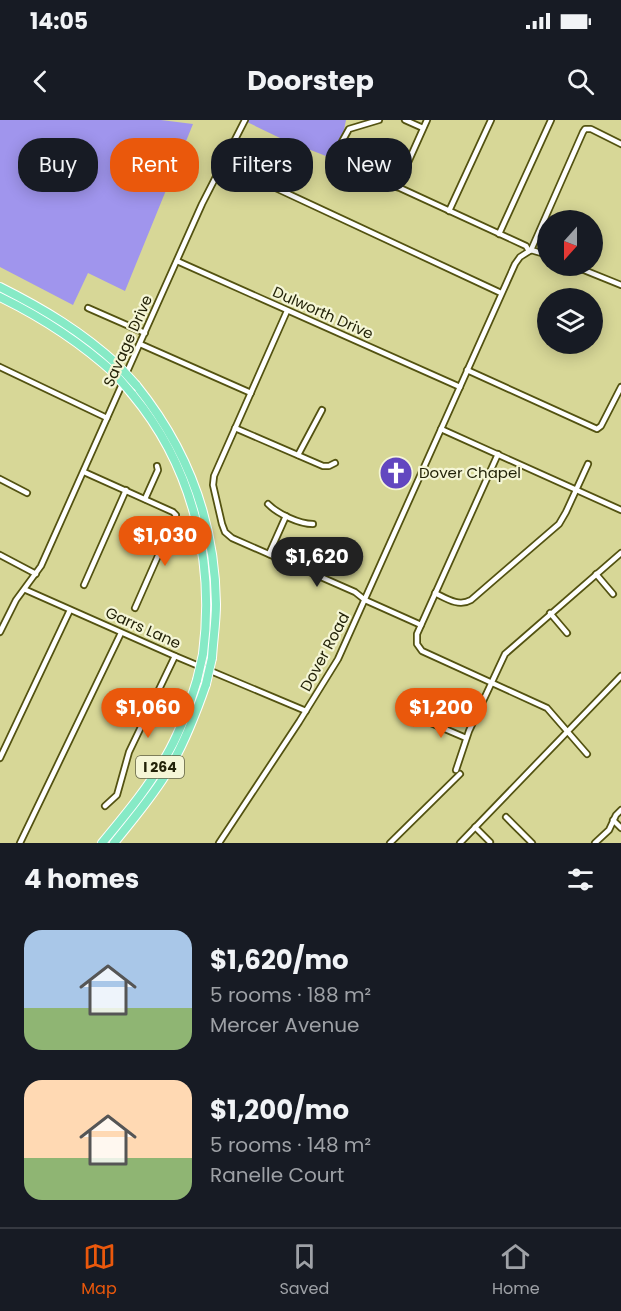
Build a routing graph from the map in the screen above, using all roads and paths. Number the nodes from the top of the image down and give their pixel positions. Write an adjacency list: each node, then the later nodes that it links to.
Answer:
1 (245, 120): 8 (street, Savage Drive)
2 (379, 120): 9 (street)
3 (405, 120): 7 (street)
4 (427, 120): 7 (street)
5 (491, 120): 15 (street)
6 (551, 120): 16 (street)
7 (423, 128): 11 (street)
8 (235, 138)
9 (344, 138)
10 (621, 144): 17 (street, Dover Road)
11 (412, 153)
12 (211, 187): 19 (street, Savage Drive)
13 (284, 192): 23 (street)
14 (408, 192): 15 (street)
15 (449, 211): 16 (street)
16 (499, 234): 17 (street)
17 (530, 251): 18 (street); 23 (street, Dover Road)
18 (537, 253)
19 (177, 261): 26 (street, Dulworth Drive); 27 (street, Savage Drive)
20 (599, 276): 21 (street)
21 (621, 285)
22 (0, 287): 88 (highway, I 264, bridge)
23 (501, 293): 30 (street, Dover Road)
24 (0, 297): 87 (highway, I 264, bridge)
25 (88, 308): 27 (street)
26 (287, 311): 31 (street, Dulworth Drive); 33 (street)
27 (145, 333): 28 (street, Savage Drive)
28 (140, 344): 33 (street); 35 (street, Savage Drive)
29 (0, 367): 35 (street)
30 (467, 370): 31 (street, Dover Road); 32 (street)
31 (460, 387): 37 (street, Dover Road)
32 (621, 387)
33 (251, 393): 36 (street)
34 (322, 410): 39 (street)
35 (107, 418): 43 (street, Savage Drive)
36 (235, 428): 39 (street); 54 (street)
37 (441, 429): 38 (street); 62 (street, Dover Road)
38 (498, 454): 46 (street); 60 (street)
39 (298, 455): 40 (street)
40 (335, 463)
41 (588, 464): 46 (street)
42 (157, 466): 48 (street)
43 (84, 472): 45 (street); 56 (street, Savage Drive)
44 (0, 479): 47 (street)
45 (126, 490): 48 (street); 58 (street)
46 (576, 490): 50 (street); 60 (street)
47 (27, 493)
48 (145, 499): 63 (street)
49 (268, 504): 51 (street)
50 (621, 510)
51 (286, 516): 52 (street); 54 (street)
52 (313, 524)
53 (621, 553): 57 (street)
54 (269, 554): 62 (street)
55 (0, 555): 56 (street)
56 (36, 574): 59 (street)
57 (596, 574): 61 (street); 65 (street)
58 (84, 585)
59 (26, 590): 64 (street, Garrs Lane); 67 (street)
60 (435, 594): 66 (street)
61 (613, 594)
62 (365, 600): 66 (street); 73 (street, Dover Road)
63 (135, 608)
64 (70, 610): 68 (street, Garrs Lane); 78 (street)
65 (550, 613): 69 (street); 72 (street)
66 (421, 625): 72 (street)
67 (0, 632)
68 (122, 633): 70 (street, Garrs Lane); 86 (street)
69 (567, 633)
70 (175, 656): 73 (street, Garrs Lane); 79 (street)
71 (621, 676): 75 (street)
72 (491, 682): 75 (street); 76 (street)
73 (306, 711): 89 (street, Dover Road)
74 (416, 723): 76 (street)
75 (567, 731): 77 (street); 83 (street)
76 (466, 738): 90 (street)
77 (586, 754)
78 (0, 758)
79 (105, 806)
80 (621, 810): 82 (street)
81 (506, 817): 92 (street)
82 (613, 820): 84 (street); 93 (street)
83 (475, 827): 85 (street); 91 (street)
84 (621, 828)
85 (490, 842)
86 (20, 843)
87 (102, 843)
88 (114, 843)
89 (219, 843)
90 (390, 843)
91 (460, 843)
92 (532, 843)
93 (596, 843)

